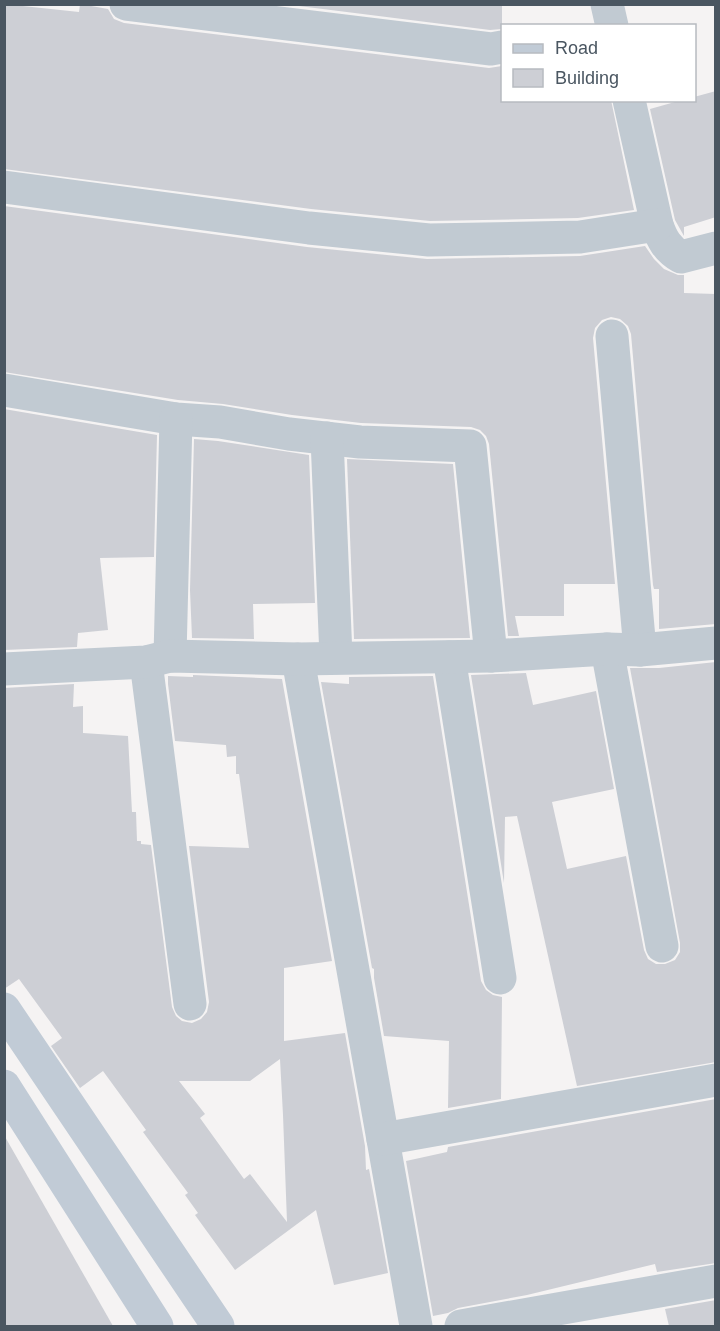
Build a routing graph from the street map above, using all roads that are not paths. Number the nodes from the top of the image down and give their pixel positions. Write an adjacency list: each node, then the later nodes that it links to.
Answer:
1 (126, 4): 2 (street)
2 (501, 46)
3 (629, 102): 5 (street)
4 (4, 187): 5 (street)
5 (657, 225): 6 (street)
6 (716, 248)
7 (612, 336): 13 (street)
8 (4, 390): 9 (street)
9 (176, 418): 10 (street); 17 (street)
10 (327, 438): 14 (street); 16 (street)
11 (716, 643): 13 (street)
12 (607, 650): 13 (street); 16 (street); 20 (street)
13 (639, 650)
14 (336, 657): 15 (street); 18 (street)
15 (449, 657): 16 (street); 21 (street)
16 (491, 657)
17 (158, 659): 18 (street); 19 (street); 22 (street)
18 (298, 659): 26 (street)
19 (4, 669)
20 (662, 946)
21 (500, 978)
22 (190, 1004)
23 (4, 1009): 29 (street)
24 (716, 1080): 26 (street)
25 (4, 1086): 28 (street)
26 (383, 1139): 30 (street)
27 (716, 1281): 31 (street)
28 (157, 1326)
29 (218, 1326)
30 (416, 1326)
31 (462, 1326)

